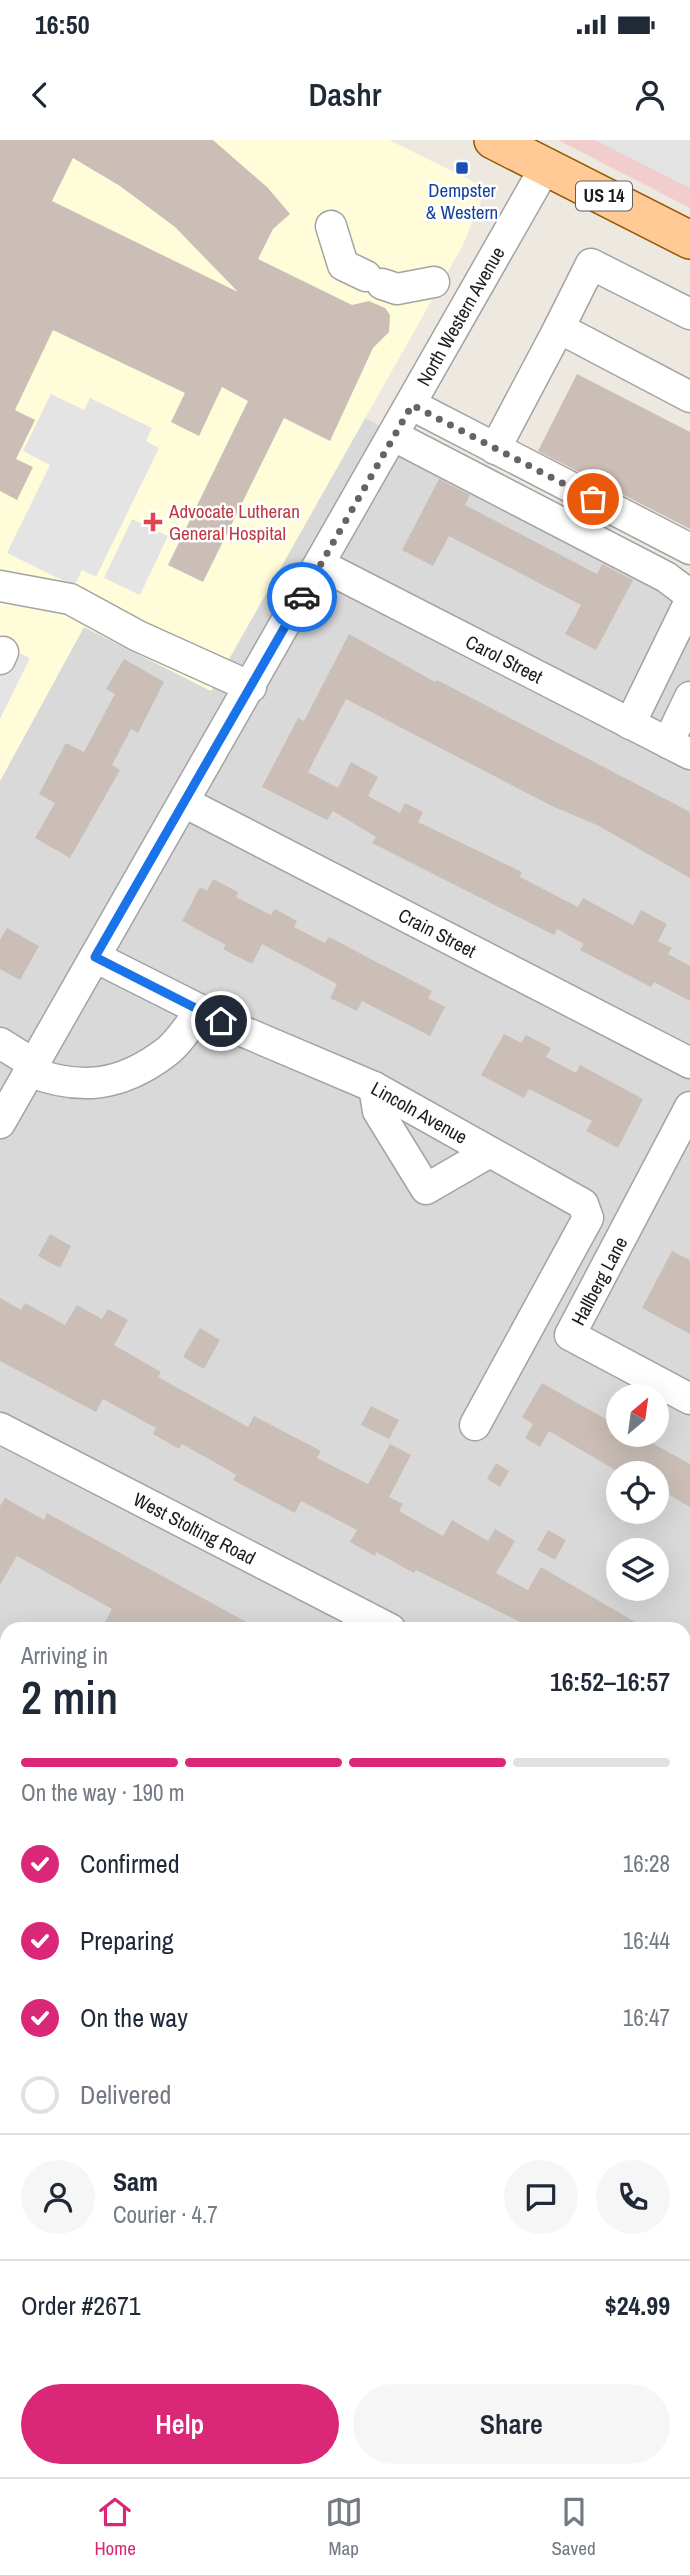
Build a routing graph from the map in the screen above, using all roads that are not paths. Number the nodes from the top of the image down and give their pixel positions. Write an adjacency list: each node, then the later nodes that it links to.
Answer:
1 (494, 140): 2 (main road, US 14)
2 (546, 166): 4 (main road, US 14); 9 (street, North Western Avenue)
3 (331, 226): 5 (street)
4 (690, 240)
5 (434, 282)
6 (690, 314): 7 (street)
7 (559, 328): 8 (street); 11 (street)
8 (690, 397)
9 (412, 405): 10 (street, North Western Avenue); 11 (street)
10 (394, 436): 13 (street, North Western Avenue); 15 (street)
11 (495, 449): 12 (street)
12 (690, 549)
13 (321, 565): 17 (street, North Western Avenue); 19 (street, Carol Street)
14 (0, 586): 17 (street)
15 (690, 595)
16 (690, 601): 19 (street)
17 (251, 687): 21 (street, North Western Avenue)
18 (690, 697): 20 (street)
19 (631, 724): 20 (street, Carol Street)
20 (679, 748)
21 (184, 802): 22 (street, North Western Avenue); 25 (street, Crain Street)
22 (95, 957): 23 (street, Lincoln Avenue); 26 (street, North Western Avenue)
23 (200, 1012): 26 (street); 27 (street, Lincoln Avenue)
24 (0, 1043): 26 (street)
25 (690, 1063)
26 (30, 1068): 29 (street, North Western Avenue)
27 (374, 1087): 30 (street, Lincoln Avenue); 30 (street)
28 (690, 1107): 32 (street, Hallberg Lane)
29 (0, 1123)
30 (488, 1153): 31 (street, Lincoln Avenue)
31 (570, 1255): 32 (street); 34 (street, Lincoln Avenue)
32 (604, 1270): 33 (street, Hallberg Lane)
33 (690, 1399)
34 (475, 1425)
35 (0, 1428): 36 (street, West Stolting Road)
36 (376, 1622)

